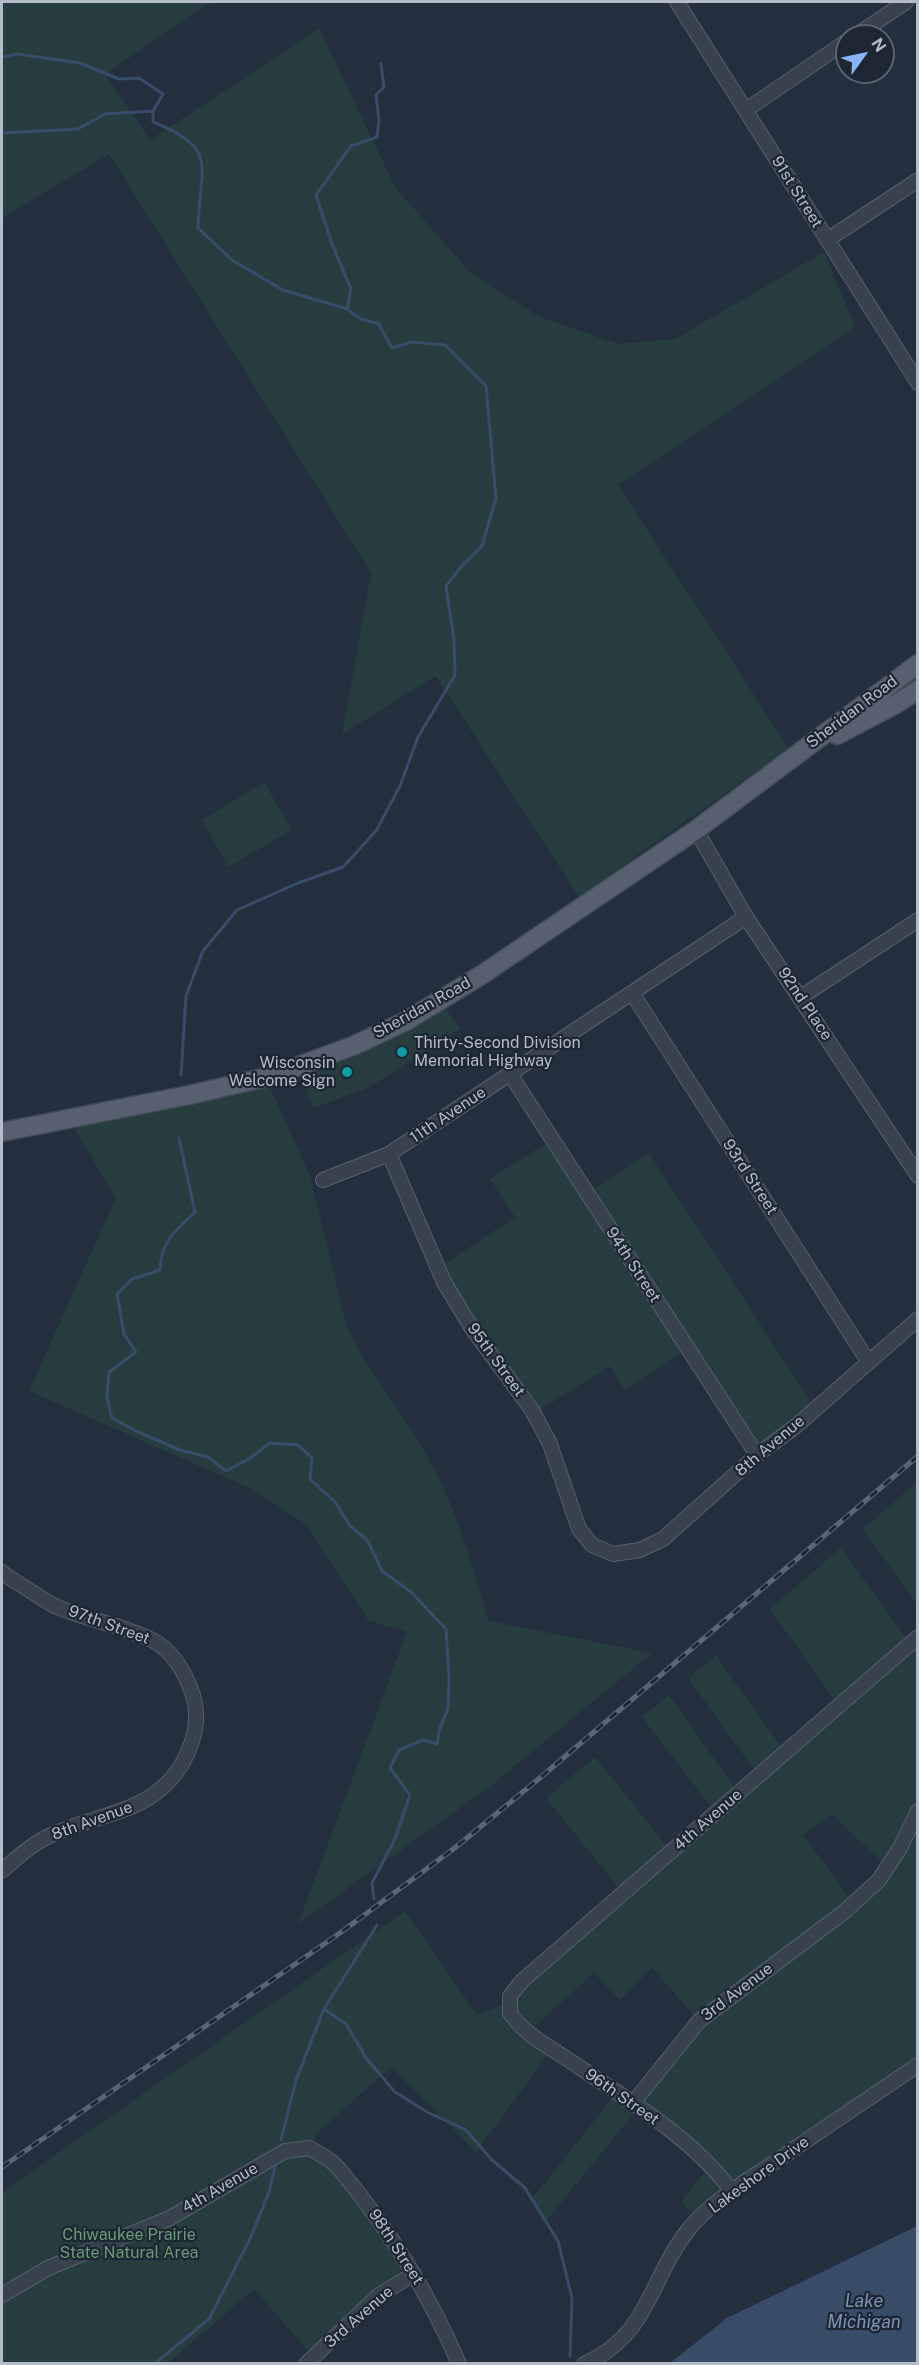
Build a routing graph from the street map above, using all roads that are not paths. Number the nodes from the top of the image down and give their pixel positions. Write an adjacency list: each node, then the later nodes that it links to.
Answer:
1 (677, 2): 5 (street, 91st Street)
2 (906, 2): 3 (street)
3 (873, 24)
4 (835, 49): 5 (street)
5 (746, 110): 7 (street, 91st Street)
6 (918, 180): 7 (street)
7 (827, 240): 8 (street, 91st Street)
8 (914, 368): 9 (street, 91st Street)
9 (918, 383)
10 (918, 664): 12 (main road, Sheridan Road)
11 (918, 690): 12 (main road, Sheridan Road)
12 (787, 761): 13 (main road, Sheridan Road)
13 (696, 830): 14 (street, 92nd Place); 19 (main road, Sheridan Road)
14 (746, 917): 16 (street, 11th Avenue); 17 (street, 92nd Place)
15 (918, 920): 17 (street)
16 (632, 993): 18 (street, 11th Avenue); 24 (street, 93rd Street)
17 (801, 997): 21 (street, 92nd Place)
18 (510, 1074): 20 (street, 11th Avenue); 25 (street, 94th Street)
19 (2, 1132)
20 (389, 1154): 22 (street, 11th Avenue); 26 (street, 95th Street)
21 (918, 1176)
22 (323, 1180)
23 (918, 1319): 24 (street, 8th Avenue)
24 (868, 1361): 25 (street, 8th Avenue)
25 (757, 1455): 26 (street, 8th Avenue)
26 (613, 1554)
27 (2, 1572): 29 (street, 97th Street)
28 (918, 1637): 32 (street, 4th Avenue)
29 (195, 1736): 31 (street, 8th Avenue)
30 (918, 1811): 34 (street, 3rd Avenue)
31 (2, 1871)
32 (509, 2008): 34 (street, 96th Street)
33 (918, 2065): 36 (street, Lakeshore Drive)
34 (633, 2103): 36 (street, 96th Street)
35 (310, 2148): 37 (street, 98th Street); 38 (street, 4th Avenue)
36 (732, 2191): 41 (street, Lakeshore Drive)
37 (414, 2274): 39 (street, 3rd Avenue); 40 (street, 98th Street)
38 (2, 2295)
39 (306, 2364)
40 (459, 2364)
41 (584, 2364)

